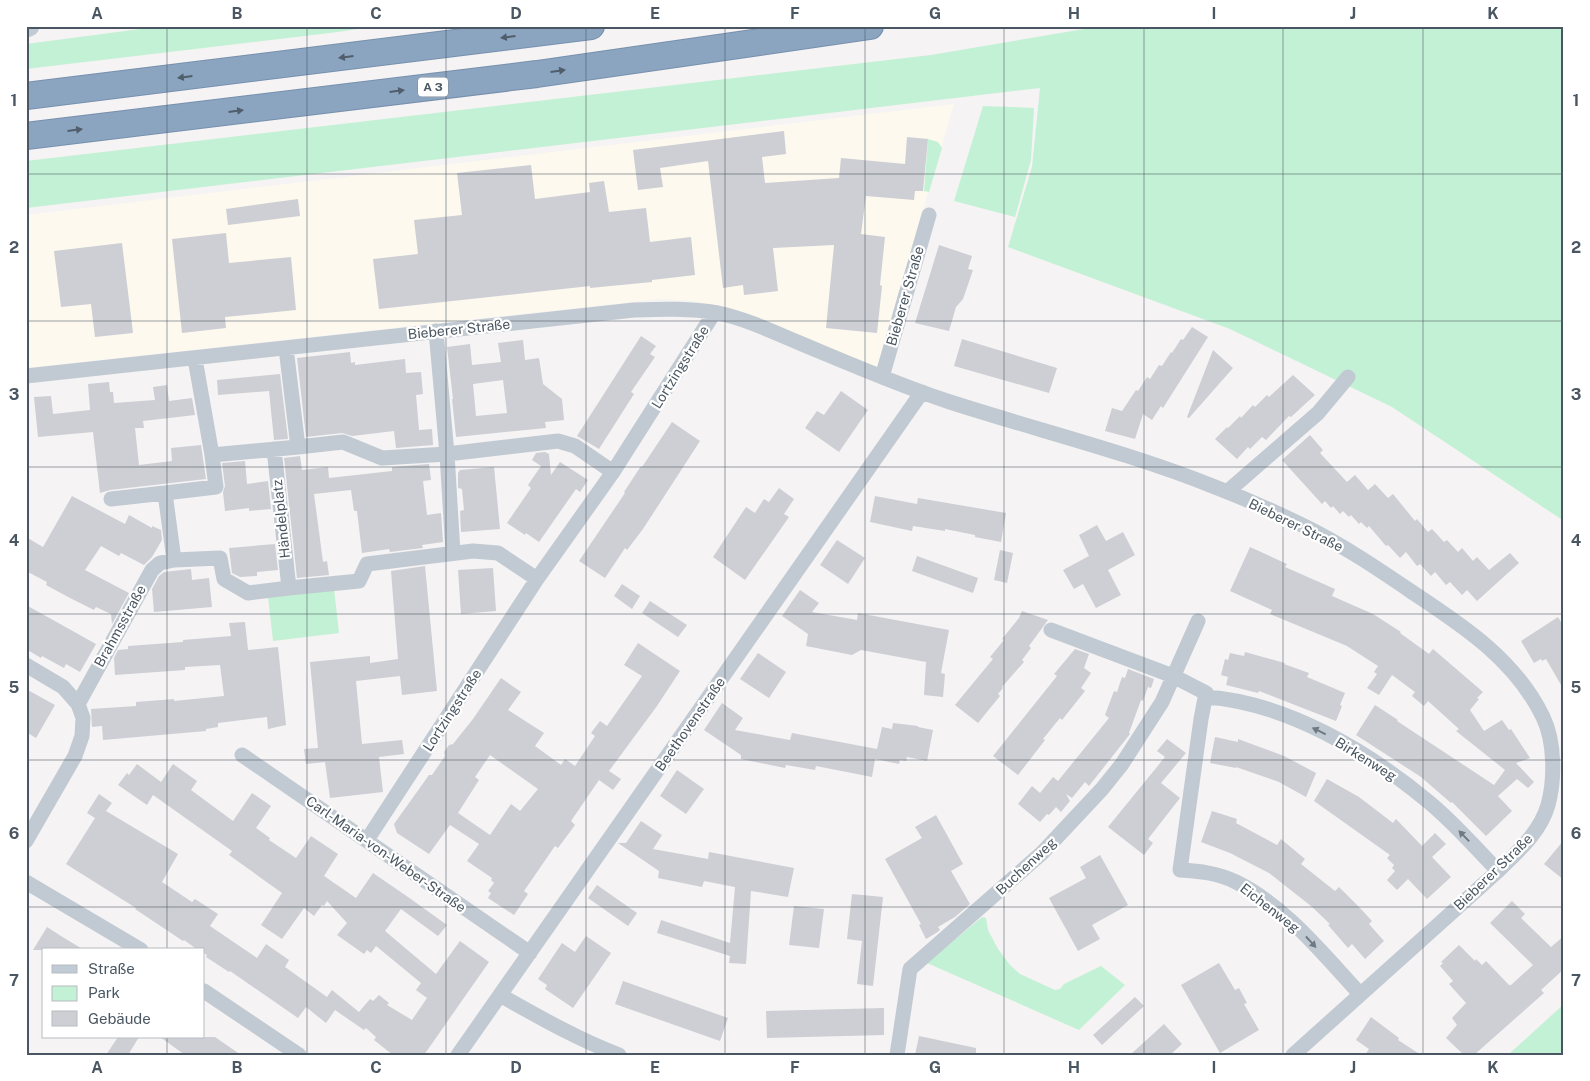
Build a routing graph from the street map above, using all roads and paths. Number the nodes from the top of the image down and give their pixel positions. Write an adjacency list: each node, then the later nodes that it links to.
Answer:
1 (591, 26): 3 (highway, one-way to 3)
2 (870, 26): 4 (highway, A 3, one-way to 2)
3 (26, 96)
4 (26, 136)
5 (929, 215): 11 (street, Bieberer Straße)
6 (714, 313): 7 (street, Bieberer Straße); 11 (street, Bieberer Straße); 18 (street, Lortzingstraße)
7 (436, 331): 8 (street, Bieberer Straße); 16 (street)
8 (286, 348): 9 (street, Bieberer Straße); 14 (street)
9 (195, 359): 10 (street, Bieberer Straße); 17 (street)
10 (26, 376)
11 (882, 377): 13 (street, Bieberer Straße)
12 (1348, 377): 19 (street, Bieberer Straße)
13 (922, 392): 19 (street, Bieberer Straße); 38 (street, Beethovenstraße)
14 (298, 447): 15 (street); 16 (street)
15 (274, 449): 17 (street); 25 (street, Händelplatz)
16 (447, 454): 18 (street); 22 (street)
17 (212, 455): 20 (street)
18 (613, 472): 24 (street, Lortzingstraße)
19 (1227, 492): 35 (street, Bieberer Straße)
20 (165, 493): 21 (street); 23 (street)
21 (111, 499)
22 (453, 554): 24 (street); 25 (street)
23 (174, 560): 25 (street); 31 (street, Brahmsstraße)
24 (537, 579): 33 (street, Lortzingstraße)
25 (289, 588)
26 (1198, 621): 29 (street, Buchenweg)
27 (1051, 630): 29 (street)
28 (26, 665): 31 (street)
29 (1173, 676): 30 (street); 45 (street, Buchenweg)
30 (1205, 697): 35 (street, Birkenweg, one-way to 30); 41 (street, Eichenweg, one-way to 41)
31 (78, 704): 34 (street)
32 (242, 755): 33 (street, Carl-Maria-von-Weber-Straße)
33 (368, 840): 38 (street, Carl-Maria-von-Weber-Straße)
34 (26, 841)
35 (1498, 871): 41 (street, Bieberer Straße)
36 (26, 882): 37 (street)
37 (138, 948)
38 (530, 953): 40 (street, Beethovenstraße)
39 (205, 992): 42 (street)
40 (500, 994): 43 (street, Beethovenstraße); 44 (street)
41 (1360, 994): 46 (street, Bieberer Straße)
42 (298, 1055)
43 (458, 1055)
44 (619, 1055)
45 (896, 1055)
46 (1293, 1055)

